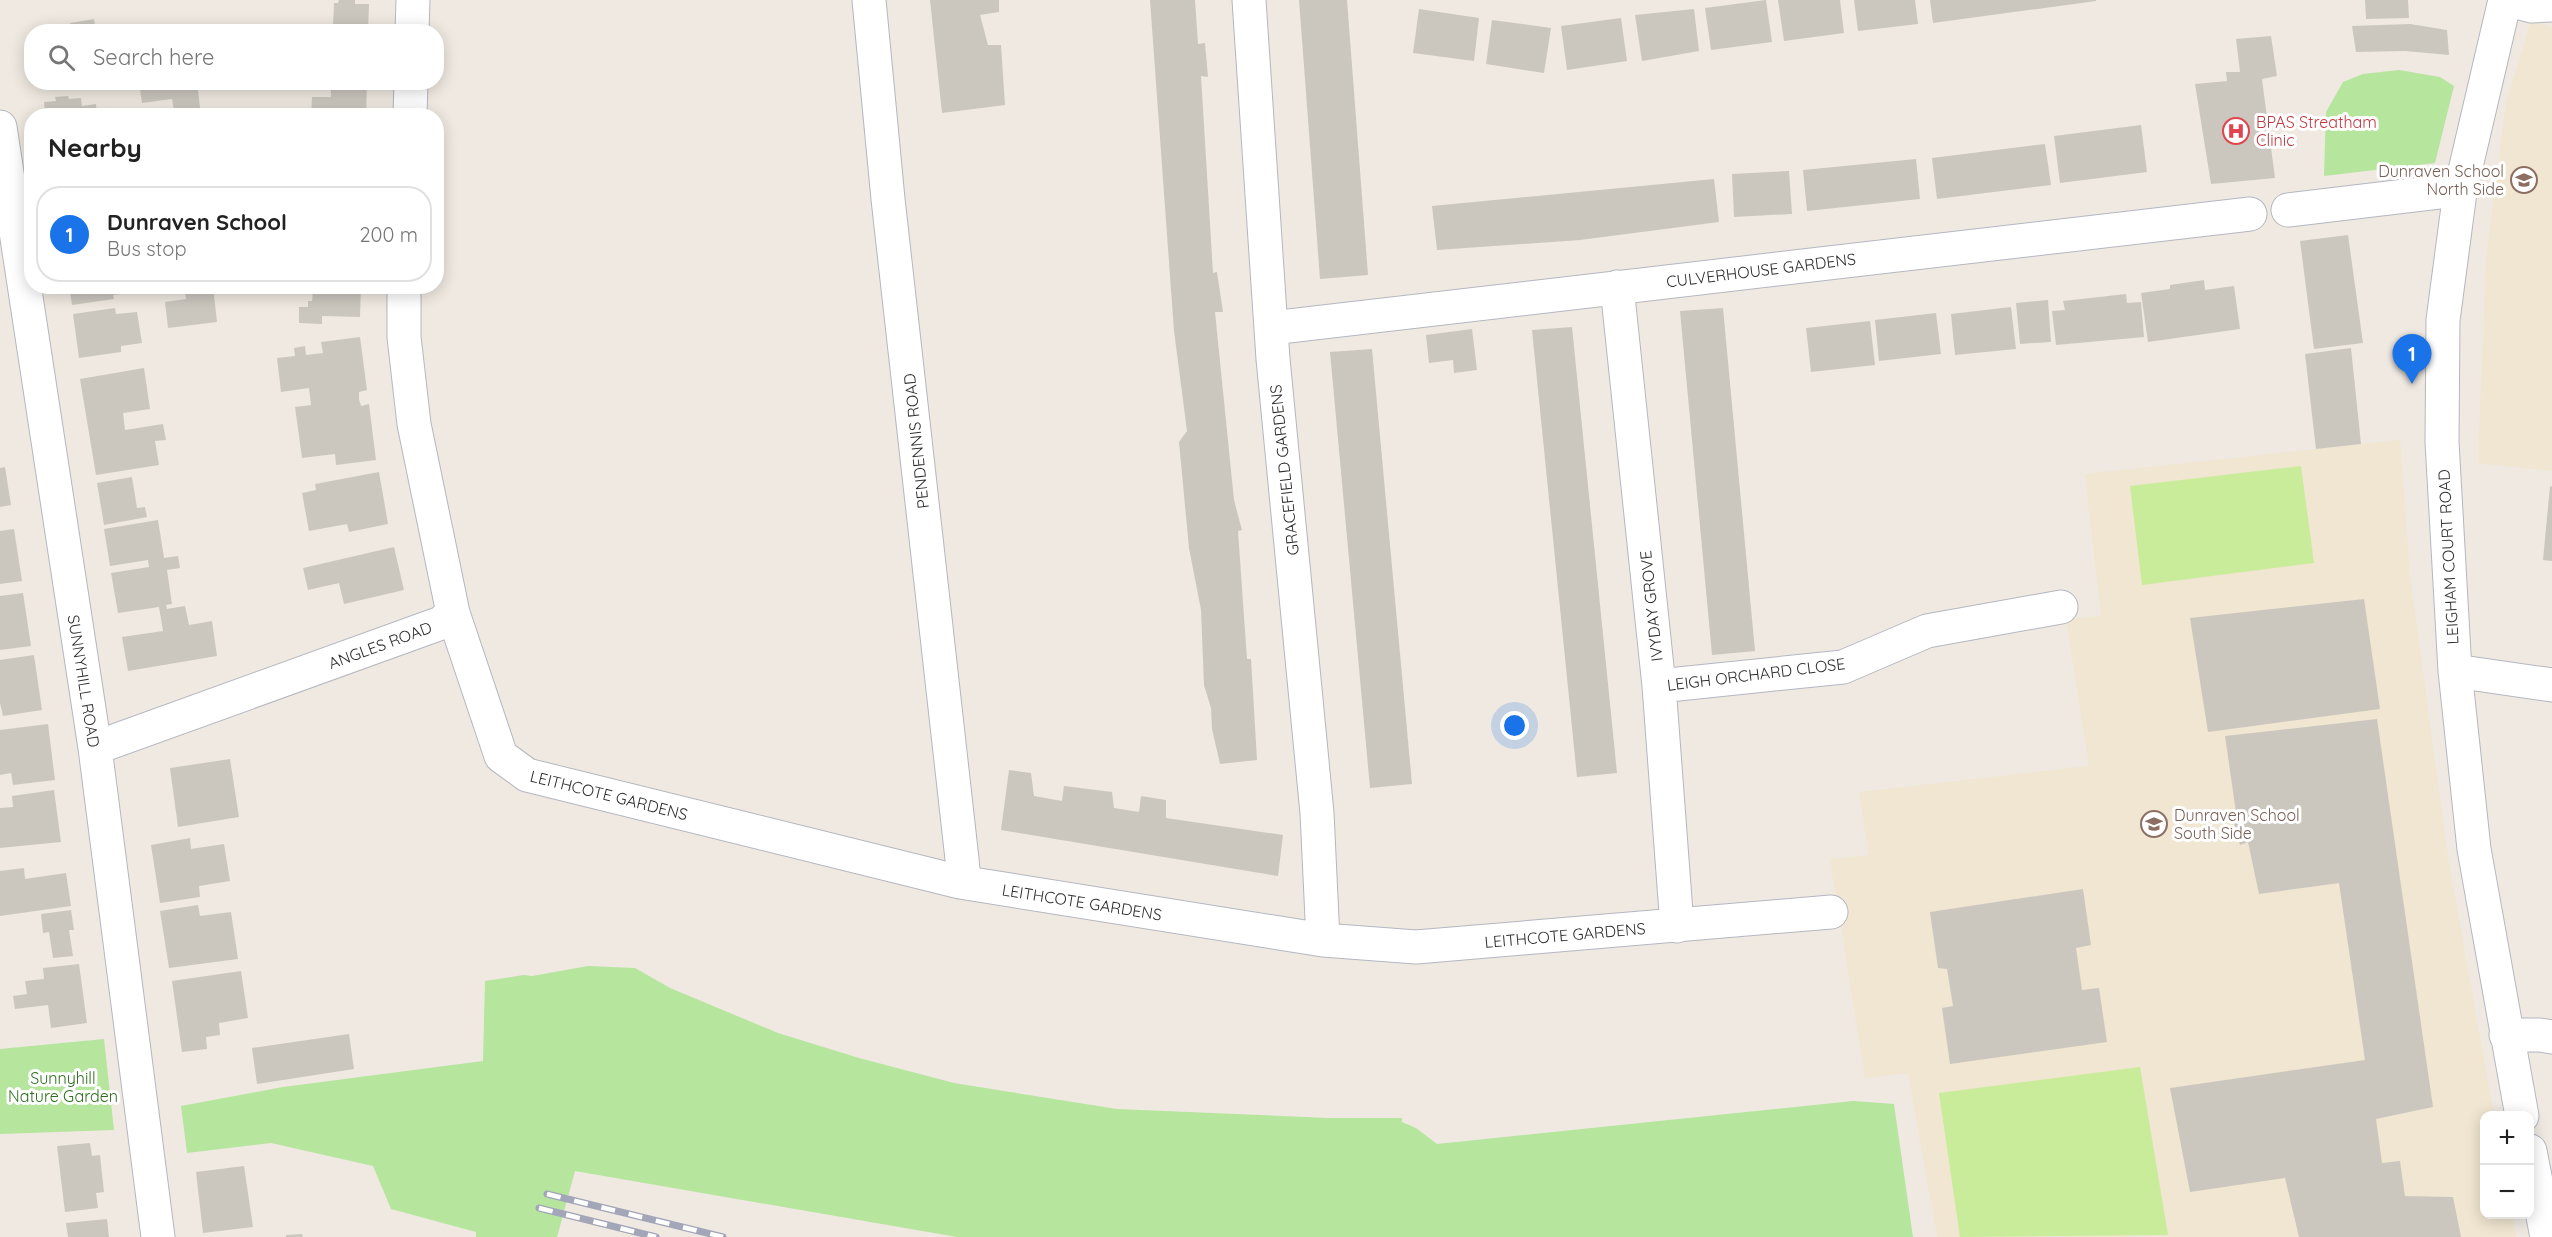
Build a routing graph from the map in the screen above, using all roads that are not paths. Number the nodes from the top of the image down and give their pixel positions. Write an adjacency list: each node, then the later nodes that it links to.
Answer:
1 (413, 0): 7 (street)
2 (869, 0): 25 (street, PENDENNIS ROAD)
3 (1249, 0): 18 (street, GRACEFIELD GARDENS)
4 (2505, 0): 11 (street, LEIGHAM COURT ROAD)
5 (2509, 0): 6 (street)
6 (2551, 4)
7 (412, 24)
8 (411, 90): 9 (street)
9 (410, 108)
10 (0, 127): 14 (street, SUNNYHILL ROAD)
11 (2460, 192): 12 (street); 21 (street, LEIGHAM COURT ROAD)
12 (2288, 210)
13 (2250, 214): 15 (street, CULVERHOUSE GARDENS)
14 (24, 284)
15 (1617, 287): 18 (street, CULVERHOUSE GARDENS); 22 (street, IVYDAY GROVE)
16 (26, 294): 24 (street, SUNNYHILL ROAD)
17 (404, 294): 20 (street)
18 (1272, 328): 28 (street, GRACEFIELD GARDENS)
19 (2061, 607): 22 (street, LEIGH ORCHARD CLOSE)
20 (453, 613): 24 (street, ANGLES ROAD); 25 (street, LEITHCOTE GARDENS)
21 (2455, 671): 23 (street); 29 (street, LEIGHAM COURT ROAD)
22 (1659, 686): 27 (street, IVYDAY GROVE)
23 (2552, 686)
24 (95, 748): 33 (street, SUNNYHILL ROAD)
25 (960, 882): 28 (street, LEITHCOTE GARDENS)
26 (1831, 912): 27 (street, LEITHCOTE GARDENS)
27 (1677, 926): 28 (street, LEITHCOTE GARDENS)
28 (1323, 940)
29 (2506, 1035): 30 (street); 31 (street, LEIGHAM COURT ROAD)
30 (2552, 1037)
31 (2521, 1111)
32 (2532, 1165): 34 (street)
33 (158, 1237)
34 (2547, 1237)

